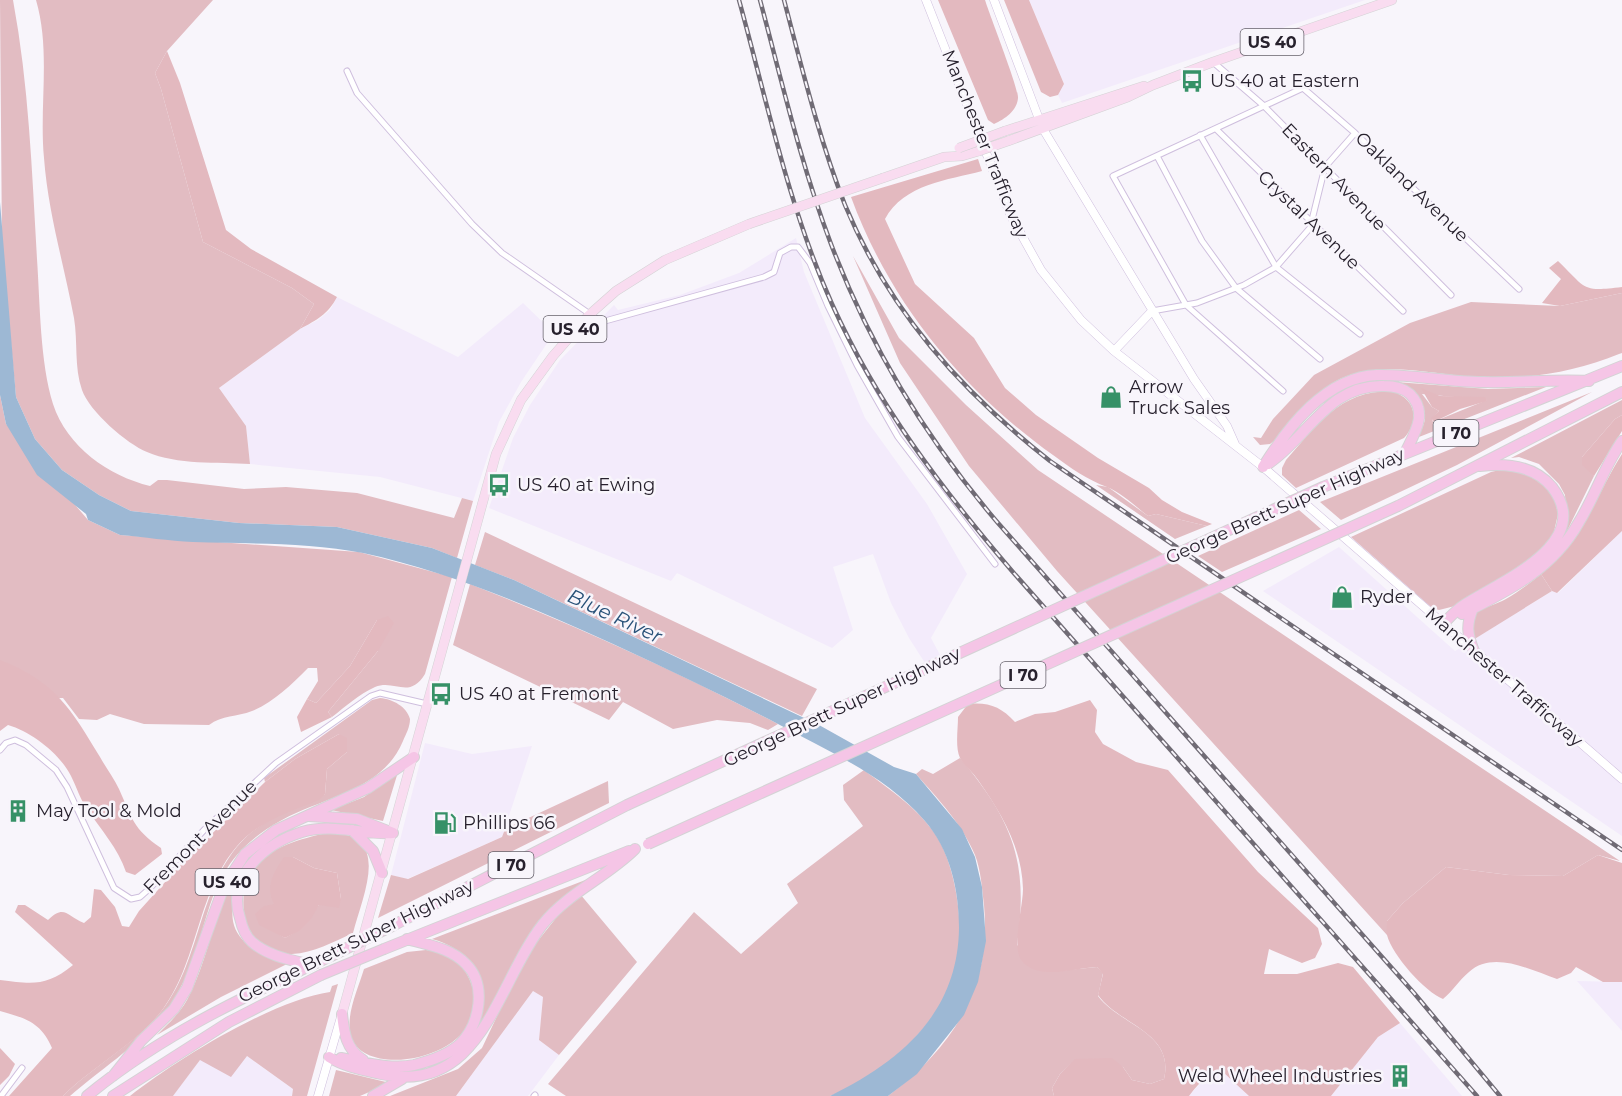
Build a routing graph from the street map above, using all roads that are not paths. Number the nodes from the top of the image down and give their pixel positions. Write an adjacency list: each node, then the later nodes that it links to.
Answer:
1 (926, 0): 24 (main road, Manchester Trafficway)
2 (994, 0): 7 (main road)
3 (1392, 0): 4 (main road, US 40)
4 (1213, 62): 6 (street, Eastern Avenue); 7 (main road, US 40)
5 (347, 71): 22 (street)
6 (1263, 105): 8 (street); 9 (street, Oakland Avenue); 13 (street, Eastern Avenue)
7 (1041, 124): 11 (main road, US 40, bridge); 11 (main road, US 40, bridge); 20 (main road)
8 (1216, 129): 10 (street); 14 (street, Crystal Avenue)
9 (1355, 133): 13 (street); 17 (street, Oakland Avenue)
10 (1200, 135): 12 (street); 15 (street)
11 (961, 152): 22 (main road, US 40, bridge)
12 (1157, 156): 16 (street); 19 (street)
13 (1325, 167): 14 (street); 18 (street, Eastern Avenue)
14 (1312, 224): 15 (street); 21 (street, Crystal Avenue)
15 (1276, 267): 16 (street); 23 (street)
16 (1236, 288): 19 (street); 25 (street)
17 (1519, 289)
18 (1451, 295)
19 (1186, 305): 20 (street); 28 (street)
20 (1152, 311): 24 (main road); 31 (main road)
21 (1403, 311)
22 (589, 315): 35 (street); 39 (main road, US 40)
23 (1360, 334)
24 (1114, 351): 31 (main road, Manchester Trafficway)
25 (1320, 359)
26 (1622, 366): 27 (highway, George Brett Super Highway / I 70)
27 (1589, 381): 32 (highway, George Brett Super Highway / I 70); 34 (highway)
28 (1283, 391)
29 (1622, 392): 33 (highway, George Brett Super Highway / I 70)
30 (1622, 441): 36 (highway)
31 (1236, 445): 34 (main road, Manchester Trafficway)
32 (1405, 453): 34 (highway); 49 (highway, George Brett Super Highway / I 70, bridge)
33 (1480, 466): 37 (highway); 46 (highway, George Brett Super Highway / I 70, bridge)
34 (1263, 467): 37 (main road, Manchester Trafficway)
35 (995, 564)
36 (1473, 608): 37 (highway); 38 (highway)
37 (1443, 624): 38 (main road, Manchester Trafficway)
38 (1474, 651): 42 (main road, Manchester Trafficway)
39 (428, 704): 40 (street, Fremont Avenue); 41 (main road, US 40)
40 (0, 750)
41 (414, 757): 43 (highway, US 40); 45 (main road, US 40)
42 (1622, 779)
43 (307, 816): 45 (highway); 54 (highway, US 40)
44 (350, 828): 45 (highway); 47 (highway); 49 (highway)
45 (393, 833): 47 (main road, US 40)
46 (635, 849): 48 (highway, George Brett Super Highway / I 70); 55 (highway)
47 (382, 873): 50 (main road, US 40)
48 (407, 939): 52 (highway); 58 (highway, George Brett Super Highway / I 70, bridge)
49 (311, 965): 54 (highway, George Brett Super Highway / I 70)
50 (342, 1014): 51 (main road); 52 (highway, US 40)
51 (329, 1058): 52 (highway); 55 (highway); 59 (main road)
52 (366, 1062)
53 (22, 1068): 56 (street)
54 (113, 1076): 57 (highway, George Brett Super Highway / I 70)
55 (402, 1079): 60 (highway)
56 (1, 1096)
57 (87, 1096)
58 (113, 1096)
59 (318, 1096)
60 (373, 1096)

